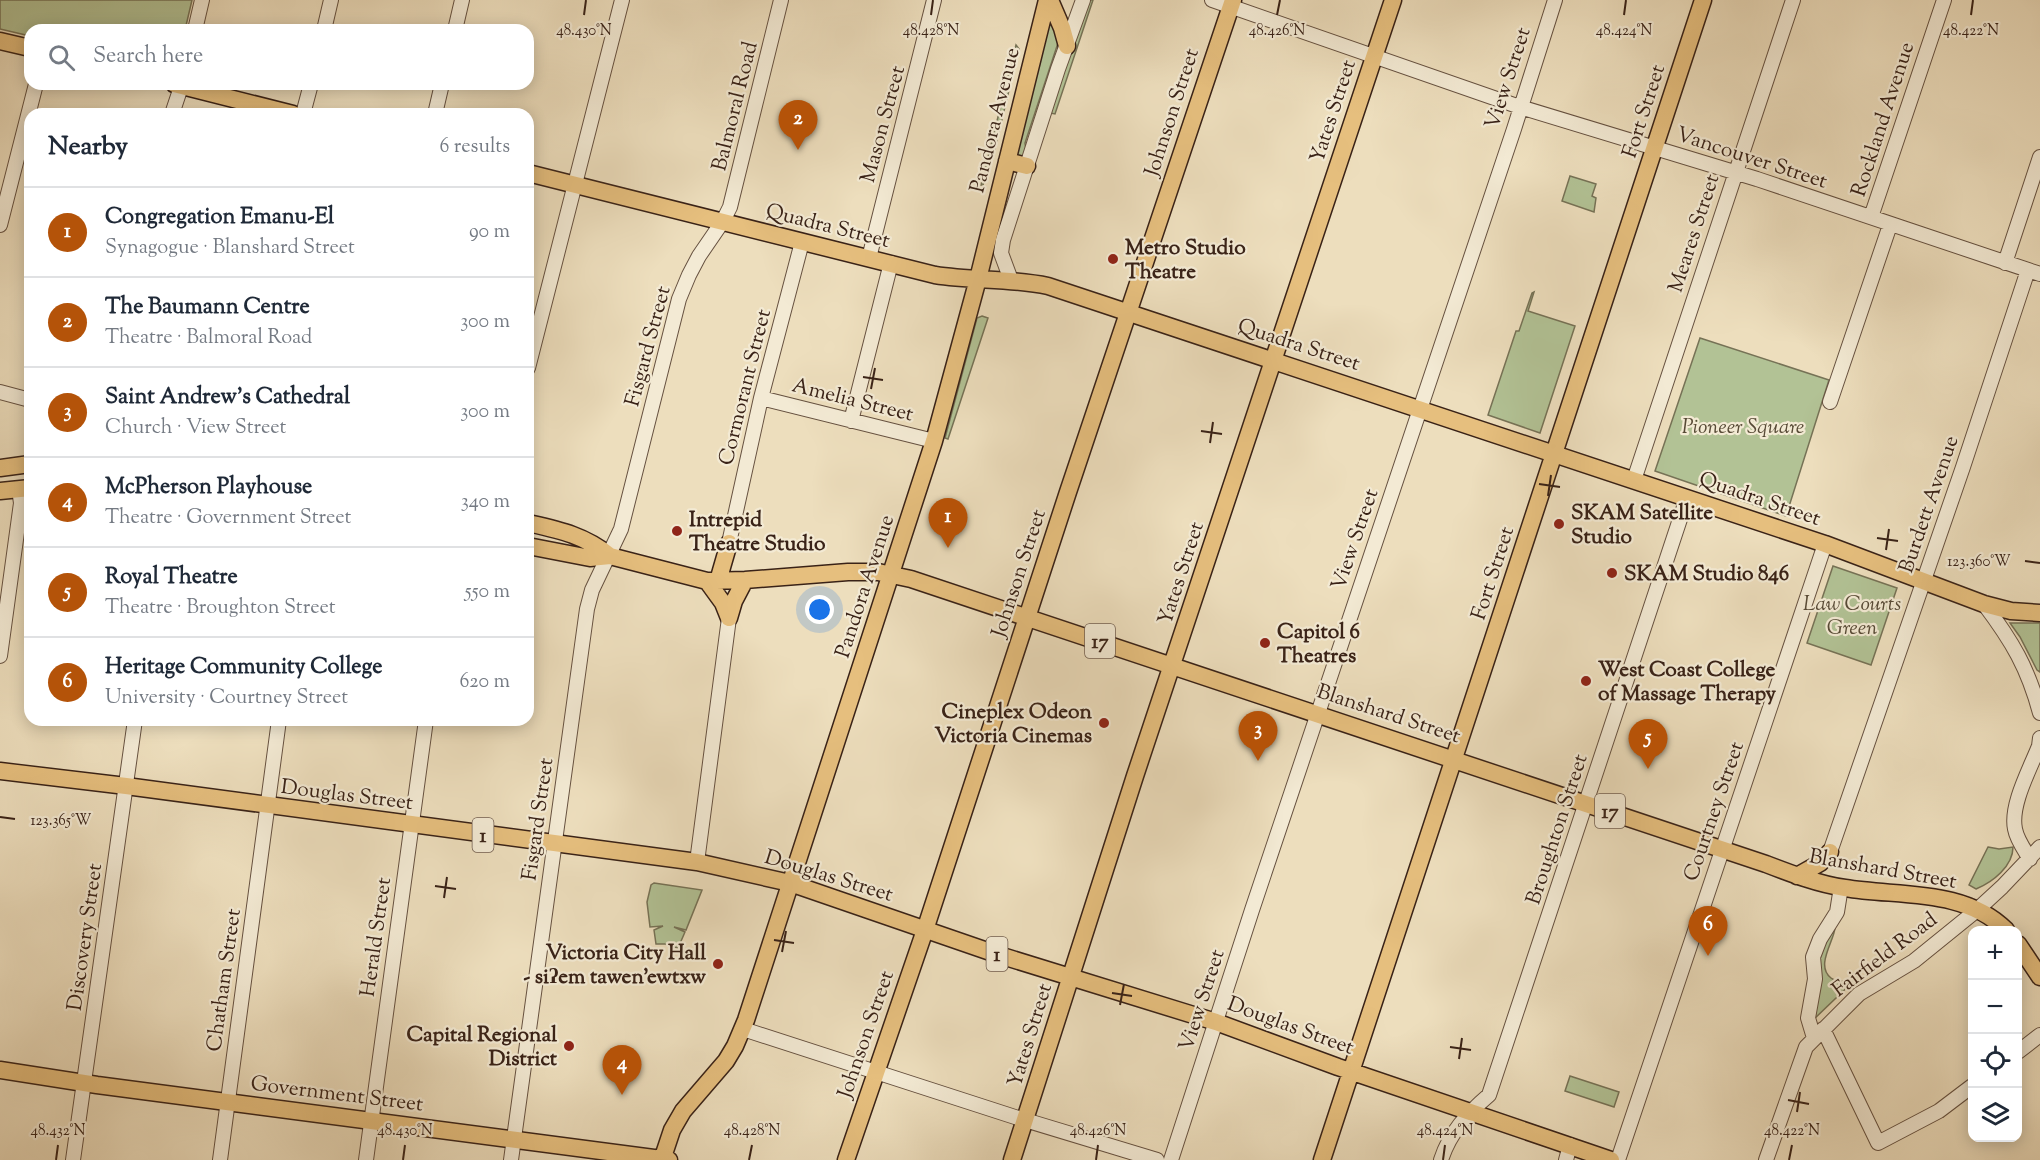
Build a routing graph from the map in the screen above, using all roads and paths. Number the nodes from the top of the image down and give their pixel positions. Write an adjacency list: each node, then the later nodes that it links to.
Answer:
1 (202, 0): 16 (street)
2 (331, 0): 17 (street)
3 (462, 0): 18 (street)
4 (622, 0): 41 (street)
5 (781, 0): 43 (street, Balmoral Road)
6 (934, 0): 47 (street, Mason Street)
7 (1049, 0): 20 (main road); 37 (main road, Pandora Avenue)
8 (1083, 0): 20 (street, Pandora Avenue)
9 (1212, 0): 15 (street, Vancouver Street)
10 (1393, 0): 22 (main road, Yates Street)
11 (1555, 0): 28 (street, View Street)
12 (1703, 0): 35 (main road, Fort Street)
13 (1793, 0): 39 (street, Meares Street)
14 (1944, 0): 42 (street, Rockland Avenue)
15 (1232, 3): 22 (street, Vancouver Street); 53 (main road, Johnson Street)
16 (196, 24)
17 (325, 24)
18 (456, 24)
19 (0, 41): 21 (main road)
20 (1067, 46): 38 (street, Pandora Avenue)
21 (24, 47)
22 (1374, 55): 28 (street, Vancouver Street); 55 (main road, Yates Street)
23 (34, 90): 29 (street)
24 (178, 90): 30 (street)
25 (199, 90): 31 (main road)
26 (309, 90): 32 (street)
27 (441, 90): 33 (street)
28 (1520, 107): 35 (street, Vancouver Street); 60 (street, View Street)
29 (30, 108)
30 (173, 108)
31 (269, 108)
32 (305, 108)
33 (436, 108)
34 (24, 131): 44 (street)
35 (1654, 148): 39 (street, Vancouver Street); 63 (main road, Fort Street)
36 (2040, 157): 49 (street)
37 (1007, 161): 38 (main road); 51 (main road, Pandora Avenue)
38 (1027, 166): 52 (street, Pandora Avenue)
39 (1736, 173): 42 (street, Vancouver Street); 66 (street, Meares Street)
40 (534, 175): 41 (main road, Quadra Street)
41 (574, 185): 43 (main road, Quadra Street); 54 (street)
42 (1871, 218): 45 (street, Vancouver Street)
43 (723, 221): 46 (main road, Quadra Street); 76 (street, Fisgard Street)
44 (0, 225)
45 (1890, 225): 49 (street, Vancouver Street); 59 (street)
46 (802, 242): 47 (main road, Quadra Street); 58 (street, Cormorant Street)
47 (868, 258): 48 (main road, Quadra Street)
48 (891, 263): 51 (main road, Quadra Street); 61 (street)
49 (2005, 263): 50 (street, Vancouver Street)
50 (2034, 272): 79 (street, Burdett Avenue)
51 (978, 279): 52 (main road, Quadra Street); 62 (main road, Pandora Avenue)
52 (1011, 280): 53 (main road, Quadra Street)
53 (1129, 312): 55 (main road, Quadra Street); 83 (main road, Johnson Street)
54 (534, 344)
55 (1274, 360): 60 (main road, Quadra Street); 85 (main road, Yates Street)
56 (0, 392): 57 (street)
57 (24, 398)
58 (761, 398): 61 (street, Amelia Street); 73 (street, Cormorant Street)
59 (1830, 402)
60 (1420, 408): 63 (main road, Quadra Street); 86 (street, View Street)
61 (851, 421): 62 (street, Amelia Street)
62 (934, 441): 77 (main road, Pandora Avenue)
63 (1555, 453): 66 (main road, Quadra Street); 92 (main road, Fort Street)
64 (24, 465): 65 (main road)
65 (0, 469): 67 (main road)
66 (1634, 480): 71 (main road, Quadra Street)
67 (24, 488)
68 (24, 489): 69 (main road)
69 (0, 491)
70 (24, 492): 84 (street)
71 (1688, 498): 74 (main road, Quadra Street); 95 (street, Broughton Street)
72 (534, 524): 76 (main road, Blanshard Street / 17)
73 (729, 543): 78 (main road)
74 (1825, 544): 79 (main road, Quadra Street); 100 (street, Courtney Street)
75 (534, 547): 76 (main road, Blanshard Street / 17)
76 (610, 555): 78 (main road, Blanshard Street / 17); 98 (street, Fisgard Street)
77 (892, 574): 78 (main road, Blanshard Street / 17); 83 (main road, Blanshard Street / 17); 105 (main road, Pandora Avenue)
78 (726, 581): 82 (main road); 82 (main road)
79 (1923, 581): 80 (main road, Quadra Street); 101 (street, Burdett Avenue)
80 (1984, 604): 81 (main road, Quadra Street); 87 (street)
81 (2040, 613)
82 (729, 618): 103 (street)
83 (1028, 618): 85 (main road, Blanshard Street / 17); 109 (main road, Johnson Street)
84 (0, 656)
85 (1173, 664): 86 (main road, Blanshard Street / 17); 112 (main road, Yates Street)
86 (1317, 713): 92 (main road, Blanshard Street / 17); 113 (street, View Street)
87 (2040, 713)
88 (134, 726): 94 (street, Discovery Street)
89 (278, 726): 96 (street, Chatham Street)
90 (425, 726): 97 (street, Herald Street)
91 (2040, 738): 102 (street)
92 (1453, 758): 95 (main road, Blanshard Street / 17); 119 (main road, Fort Street)
93 (0, 771): 94 (main road, Douglas Street / 1)
94 (126, 786): 96 (main road, Douglas Street / 1); 121 (street, Discovery Street)
95 (1586, 803): 100 (main road, Blanshard Street / 17); 124 (street, Broughton Street)
96 (268, 806): 97 (main road, Douglas Street / 1); 123 (street, Chatham Street)
97 (411, 825): 98 (main road, Douglas Street / 1); 125 (street, Herald Street)
98 (555, 844): 103 (main road, Douglas Street / 1); 127 (street, Fisgard Street)
99 (2040, 848): 102 (street, Fairfield Road)
100 (1722, 849): 104 (main road, Blanshard Street / 17); 141 (street, Courtney Street)
101 (1830, 852): 104 (main road); 106 (main road)
102 (2030, 859): 107 (street, Fairfield Road)
103 (697, 862): 105 (main road, Douglas Street / 1)
104 (1797, 876): 106 (main road, Blanshard Street / 17)
105 (790, 883): 109 (main road, Douglas Street / 1); 114 (main road, Pandora Avenue)
106 (1841, 887): 107 (main road, Blanshard Street / 17); 116 (street)
107 (1977, 910): 108 (main road, Blanshard Street / 17); 116 (street, Fairfield Road)
108 (2001, 926)
109 (925, 930): 112 (main road, Douglas Street / 1); 120 (main road, Johnson Street)
110 (2022, 950): 111 (main road)
111 (2040, 977)
112 (1070, 978): 113 (main road, Douglas Street / 1); 126 (main road, Yates Street)
113 (1216, 1022): 119 (main road, Douglas Street / 1); 137 (street, View Street)
114 (743, 1029): 120 (street); 133 (main road, Pandora Avenue)
115 (2040, 1035): 117 (street)
116 (1814, 1038): 122 (street); 142 (street)
117 (2022, 1049)
118 (0, 1070): 121 (main road, Government Street)
119 (1350, 1071): 124 (main road, Douglas Street / 1); 138 (main road, Fort Street)
120 (876, 1072): 126 (street); 134 (main road, Johnson Street)
121 (84, 1083): 123 (main road, Government Street); 129 (street, Discovery Street)
122 (1969, 1088)
123 (228, 1102): 125 (main road, Government Street); 130 (street, Chatham Street)
124 (1469, 1112): 128 (main road, Douglas Street / 1); 139 (street, Broughton Street)
125 (371, 1120): 127 (main road, Government Street); 131 (street, Herald Street)
126 (1026, 1121): 135 (main road, Yates Street); 136 (street)
127 (514, 1139): 132 (street, Fisgard Street); 133 (main road, Government Street)
128 (1568, 1152): 140 (main road, Douglas Street / 1)
129 (74, 1160)
130 (220, 1160)
131 (366, 1160)
132 (511, 1160)
133 (664, 1160)
134 (846, 1160)
135 (1012, 1160)
136 (1157, 1160)
137 (1171, 1160)
138 (1322, 1160)
139 (1441, 1160)
140 (1611, 1160)
141 (1618, 1160)
142 (1766, 1160)

